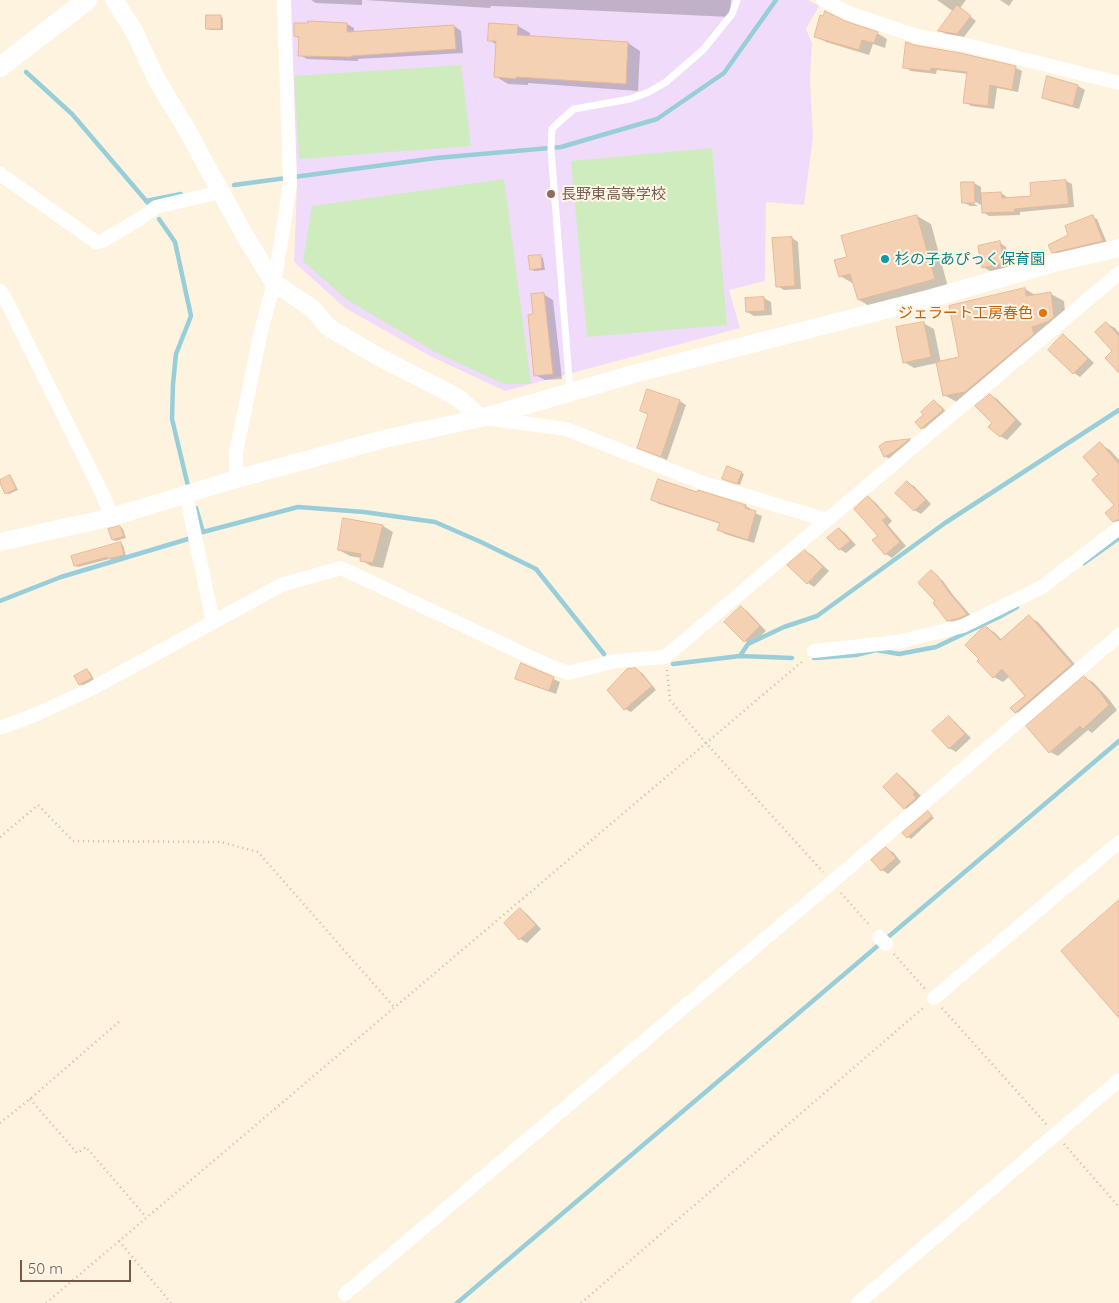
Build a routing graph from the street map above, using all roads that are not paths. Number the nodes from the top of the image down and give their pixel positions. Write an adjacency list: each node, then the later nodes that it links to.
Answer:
1 (87, 0): 6 (main road)
2 (114, 0): 9 (street)
3 (284, 0): 12 (street)
4 (737, 0): 14 (lane)
5 (823, 0): 7 (street)
6 (0, 67)
7 (1119, 83)
8 (0, 174): 9 (street)
9 (220, 192): 12 (street)
10 (1119, 248): 14 (street)
11 (1119, 273): 19 (street)
12 (274, 283): 15 (street); 16 (street)
13 (0, 291): 18 (street)
14 (570, 392): 15 (street)
15 (482, 418): 16 (street); 19 (street)
16 (236, 479): 17 (street)
17 (186, 494): 18 (street); 22 (street)
18 (112, 517): 21 (street)
19 (827, 520): 22 (street)
20 (1119, 528): 24 (street)
21 (0, 542)
22 (213, 622): 25 (street)
23 (1119, 635): 29 (street)
24 (814, 651)
25 (0, 728)
26 (1119, 842): 27 (street)
27 (934, 998)
28 (1119, 1080): 30 (street)
29 (346, 1294)
30 (858, 1303)

